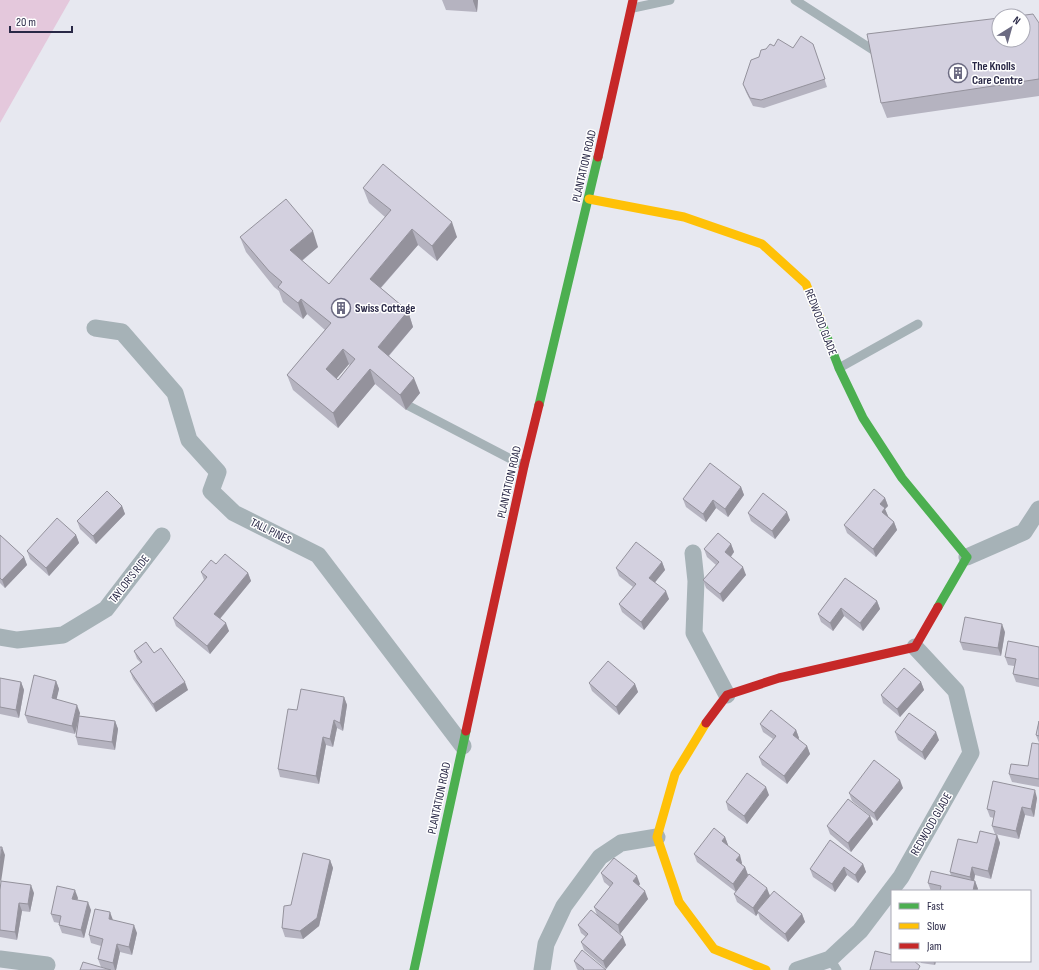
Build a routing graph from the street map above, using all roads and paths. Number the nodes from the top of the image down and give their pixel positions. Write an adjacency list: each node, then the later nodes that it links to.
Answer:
1 (670, 0): 3 (lane)
2 (795, 0): 4 (lane)
3 (632, 4): 5 (street, PLANTATION ROAD)
4 (873, 50)
5 (589, 199): 8 (street, REDWOOD GLADE); 10 (street, PLANTATION ROAD)
6 (918, 324): 8 (lane)
7 (95, 328): 18 (street, TALL PINES)
8 (839, 368): 14 (street, REDWOOD GLADE)
9 (409, 406): 10 (lane)
10 (524, 466): 18 (street, PLANTATION ROAD)
11 (1039, 509): 14 (street)
12 (162, 536): 15 (street, TAYLOR'S RIDE)
13 (693, 553): 17 (street)
14 (967, 557): 16 (street)
15 (0, 637)
16 (915, 647): 17 (street); 20 (street, REDWOOD GLADE)
17 (727, 695): 19 (street)
18 (463, 746): 25 (street, PLANTATION ROAD)
19 (657, 837): 26 (street); 27 (street)
20 (891, 890)
21 (891, 890): 24 (street, REDWOOD GLADE)
22 (0, 960): 23 (street)
23 (47, 965)
24 (834, 965): 28 (street, REDWOOD GLADE)
25 (414, 970)
26 (542, 970)
27 (766, 970)
28 (797, 970)

